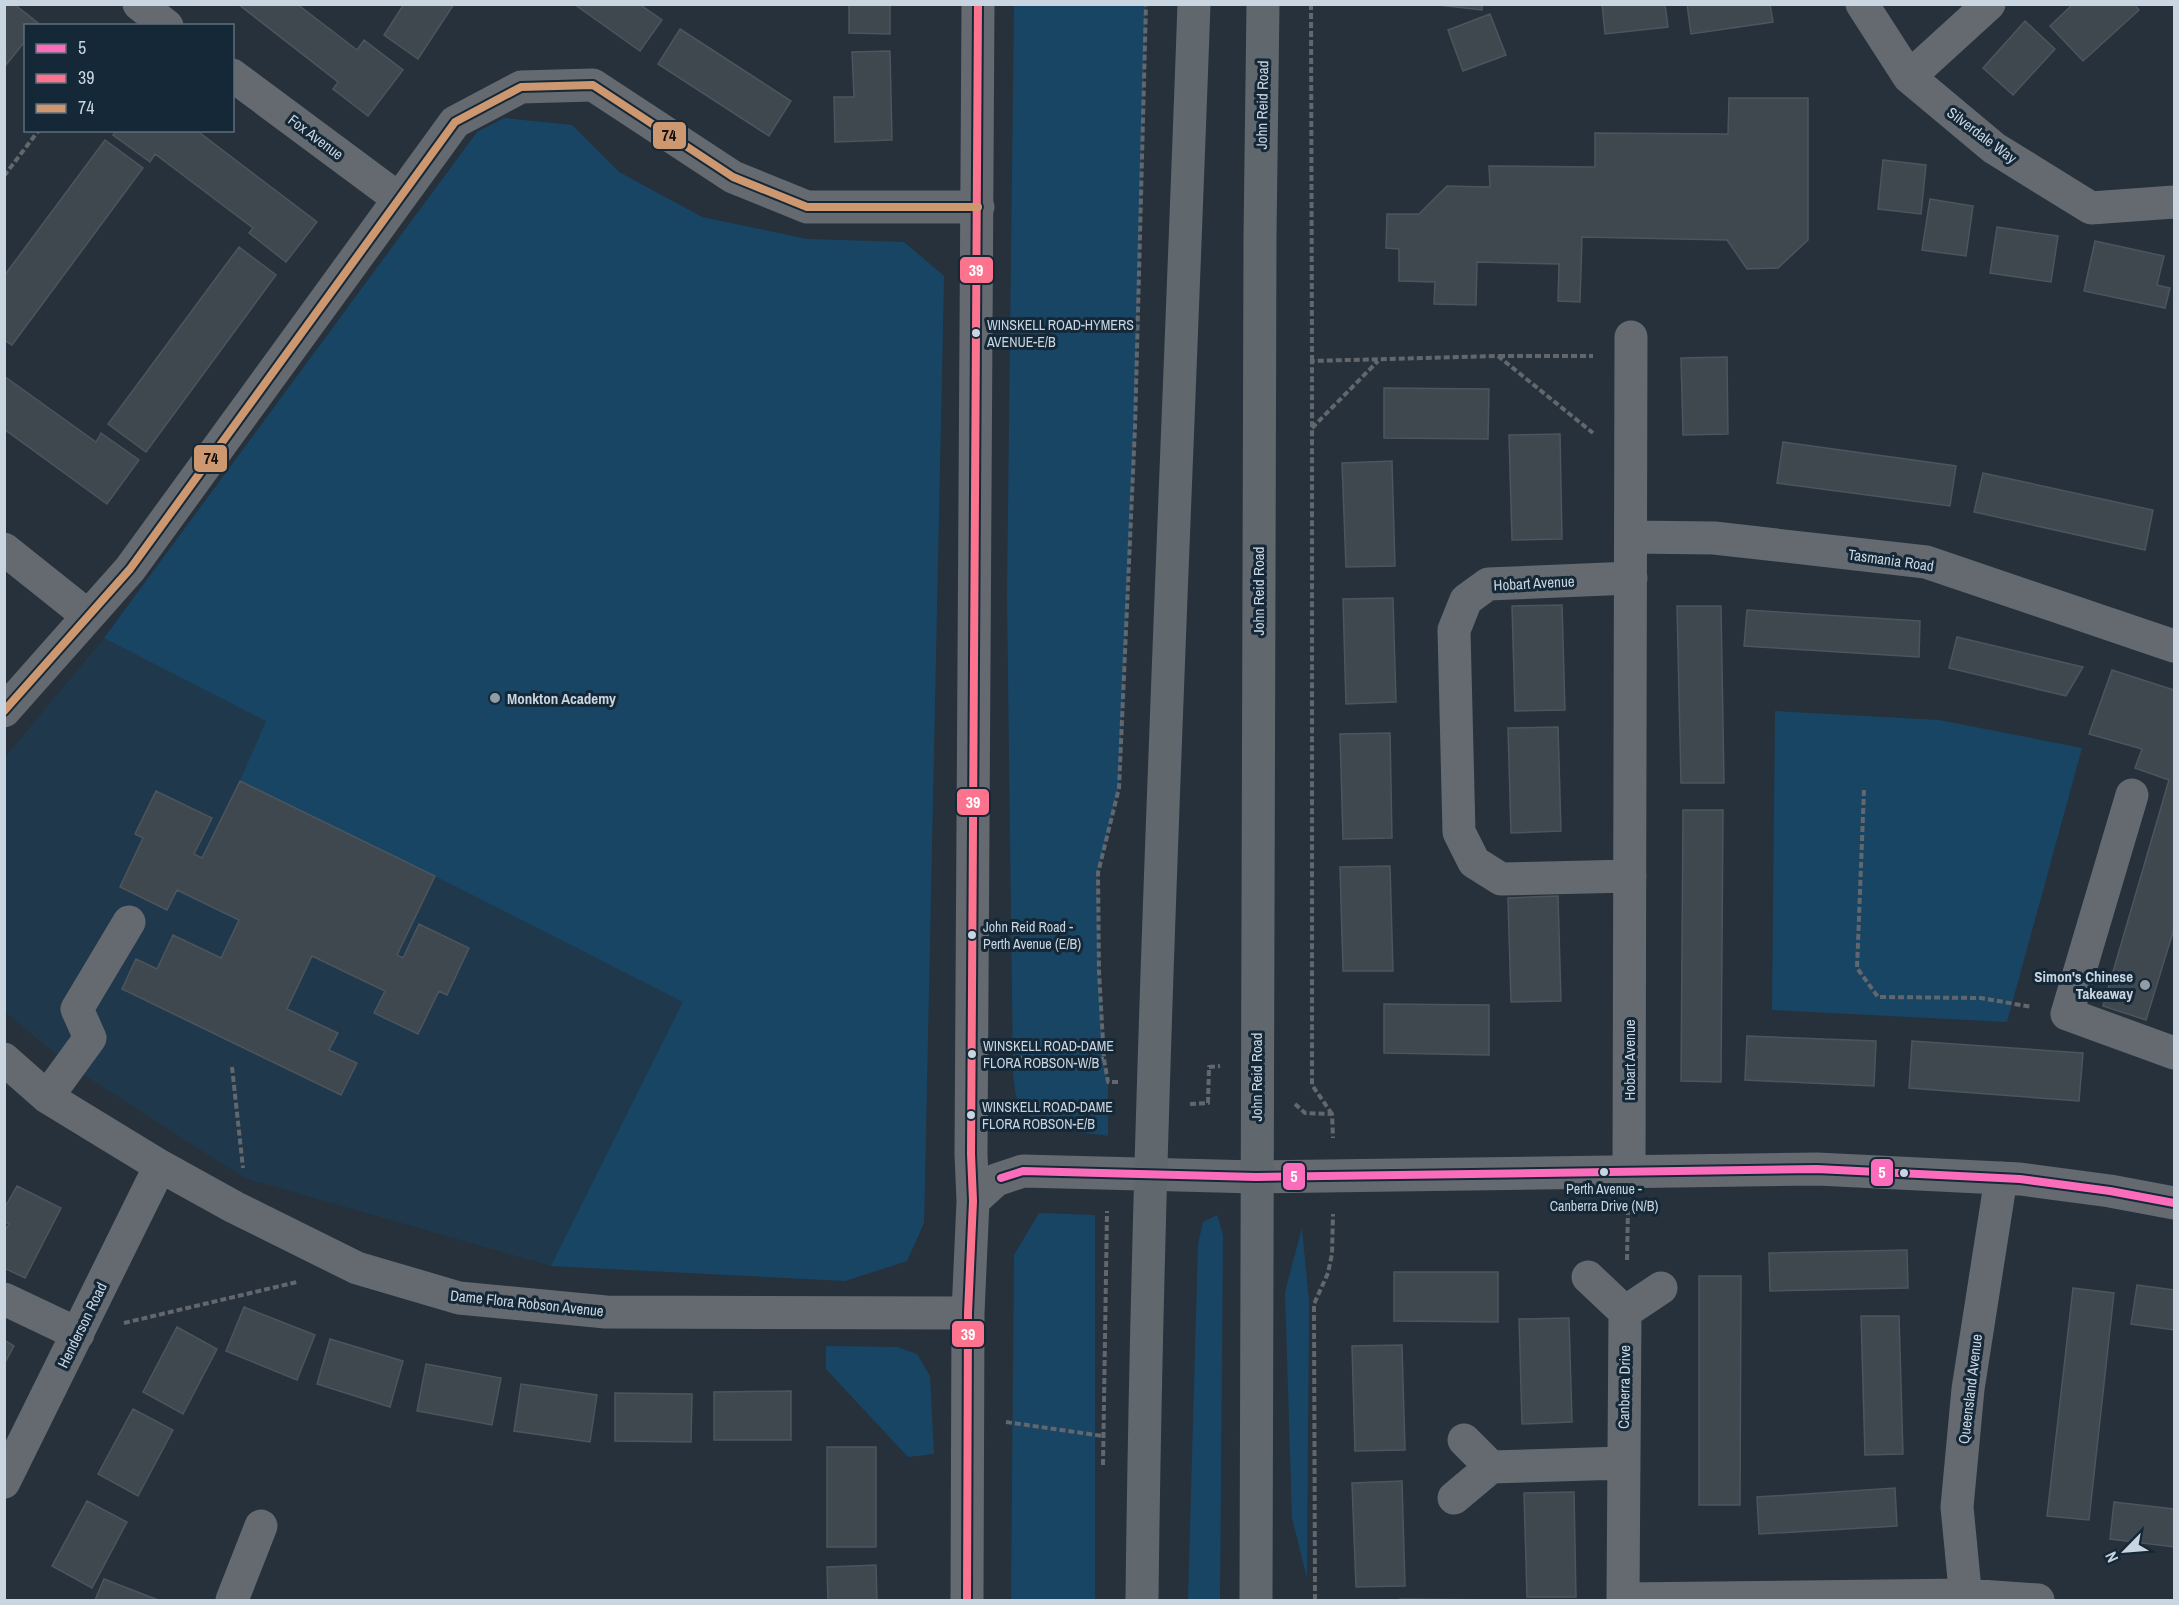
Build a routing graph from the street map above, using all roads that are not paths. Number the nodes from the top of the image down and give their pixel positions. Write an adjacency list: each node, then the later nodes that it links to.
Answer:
1 (139, 4): 7 (street)
2 (978, 4): 12 (street)
3 (1194, 4): 28 (highway)
4 (1263, 4): 29 (highway, John Reid Road)
5 (1862, 4): 9 (street, Silverdale Way)
6 (1989, 4): 9 (street)
7 (164, 24)
8 (234, 76): 10 (street, Fox Avenue)
9 (1909, 77): 11 (street, Silverdale Way)
10 (399, 199): 12 (street); 17 (street)
11 (2175, 202)
12 (978, 207): 31 (street)
13 (1631, 346): 14 (street)
14 (1631, 537): 16 (street); 18 (street, Tasmania Road)
15 (4, 549): 17 (street)
16 (1631, 578): 21 (street, Hobart Avenue); 21 (street, Hobart Avenue)
17 (88, 616): 19 (street)
18 (2175, 645)
19 (4, 711)
20 (2132, 795): 23 (street)
21 (1630, 876): 27 (street, Hobart Avenue)
22 (129, 921): 25 (street)
23 (2175, 1053)
24 (4, 1059): 25 (street, Dame Flora Robson Avenue)
25 (47, 1096): 26 (street, Dame Flora Robson Avenue)
26 (160, 1166): 37 (street, Dame Flora Robson Avenue); 38 (street, Henderson Road)
27 (1629, 1172): 29 (street); 30 (street)
28 (1150, 1174): 29 (street); 31 (street); 48 (highway)
29 (1256, 1177): 49 (highway, John Reid Road)
30 (2001, 1178): 32 (street); 45 (street, Queensland Avenue)
31 (973, 1201): 37 (street)
32 (2174, 1202)
33 (1588, 1277): 36 (street)
34 (1661, 1288): 36 (street)
35 (4, 1299): 38 (street)
36 (1625, 1312): 40 (street, Canberra Drive)
37 (968, 1313): 47 (street)
38 (78, 1334): 42 (street, Henderson Road)
39 (1464, 1440): 41 (street)
40 (1624, 1462): 41 (street); 50 (street, Canberra Drive)
41 (1491, 1467): 43 (street)
42 (4, 1482)
43 (1454, 1498)
44 (261, 1526): 46 (street)
45 (1966, 1598): 50 (street); 51 (street)
46 (232, 1600)
47 (967, 1600)
48 (1142, 1600)
49 (1256, 1600)
50 (1623, 1600)
51 (2038, 1600)

